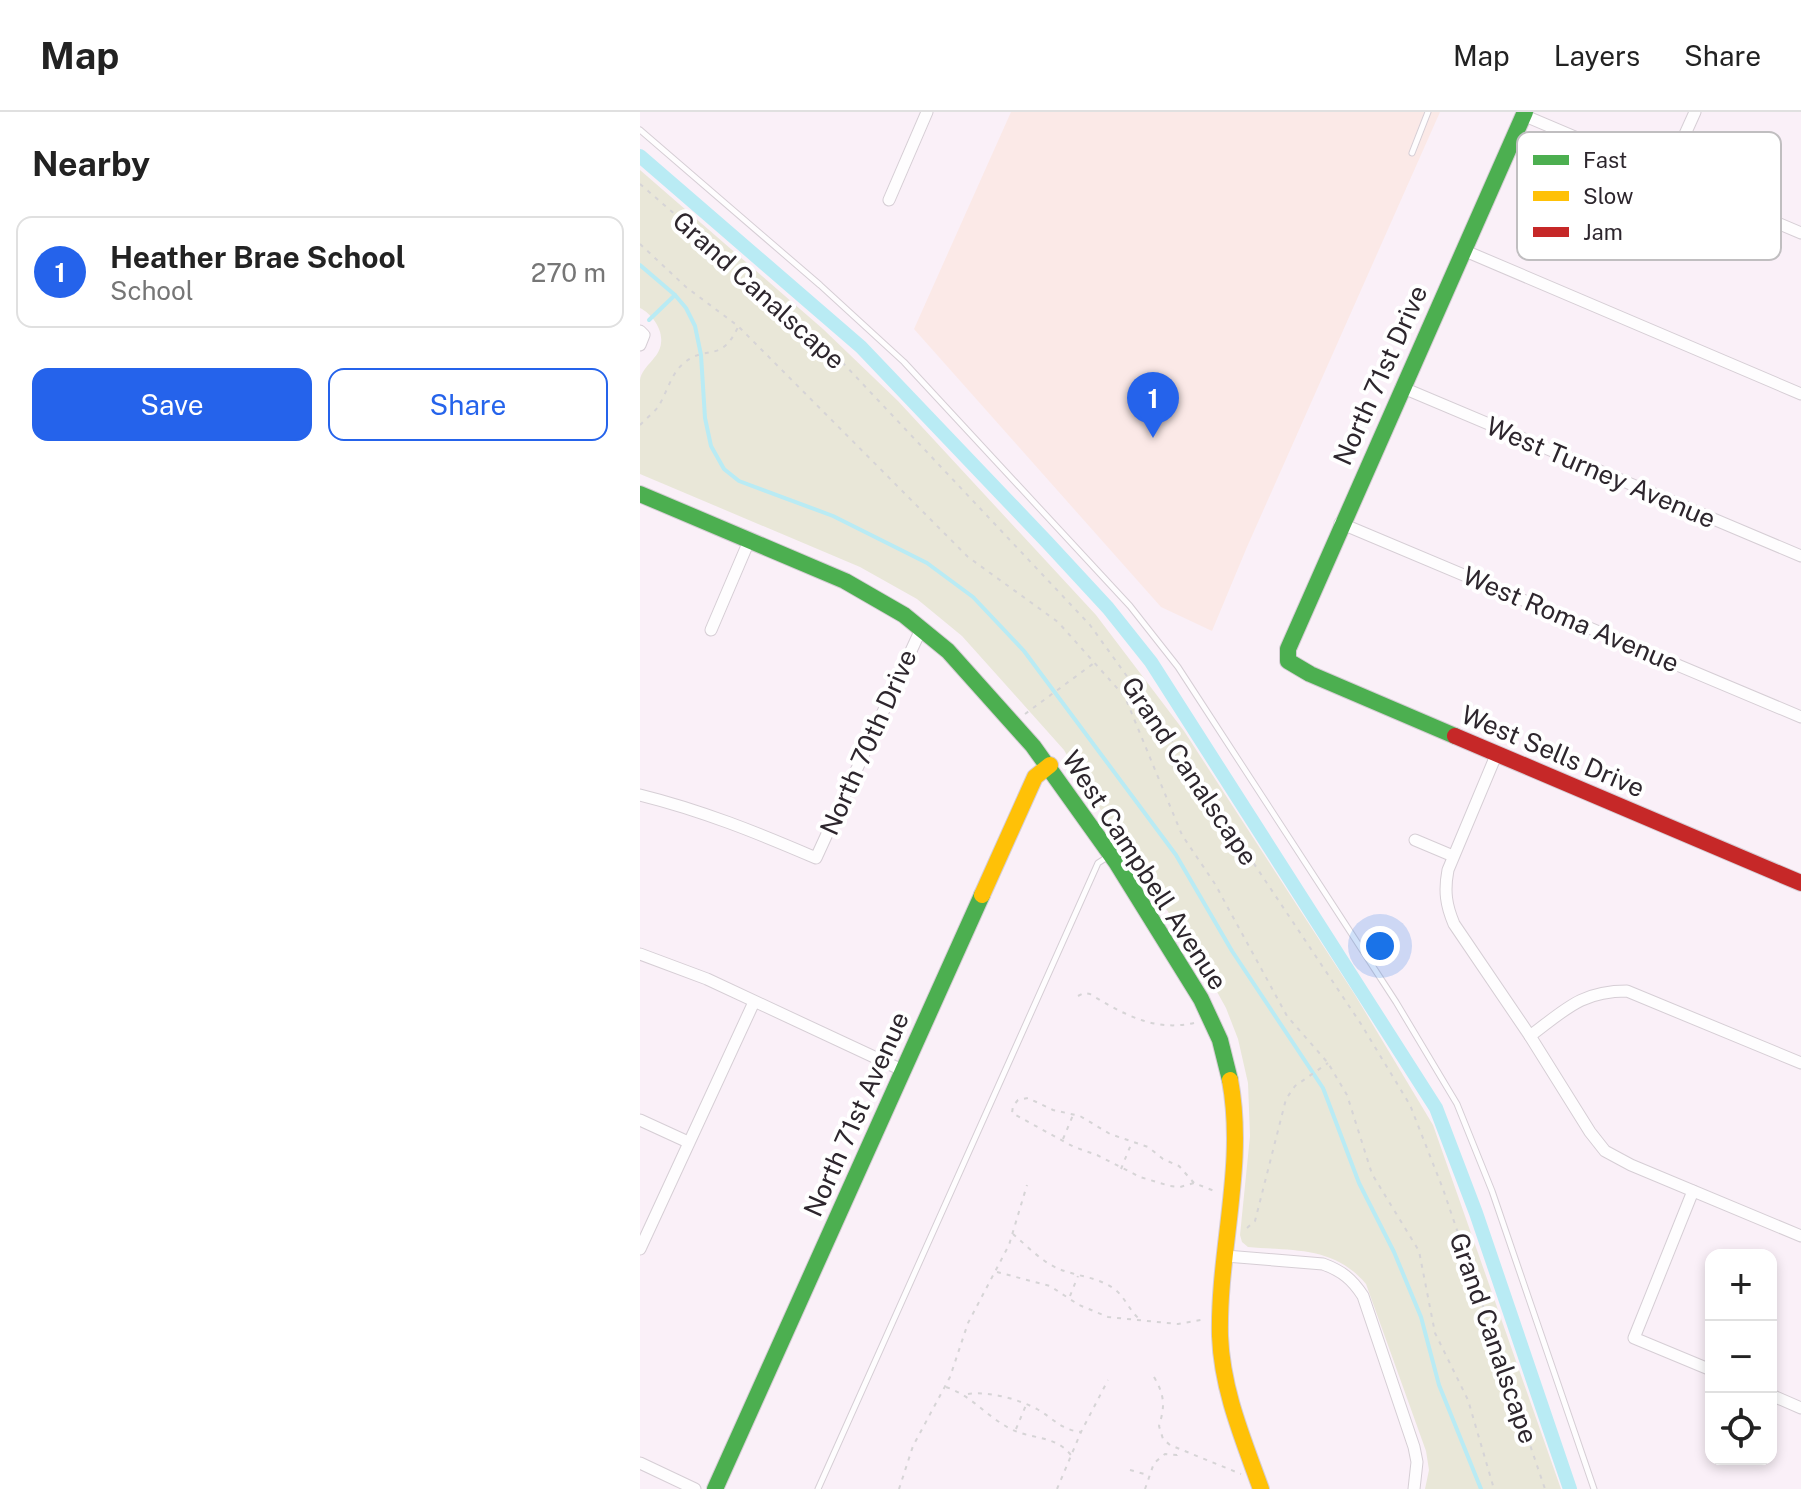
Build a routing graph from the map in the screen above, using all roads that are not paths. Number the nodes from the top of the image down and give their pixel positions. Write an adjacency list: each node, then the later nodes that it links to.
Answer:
1 (927, 112): 9 (street)
2 (1428, 112): 8 (lane)
3 (1695, 112): 7 (street)
4 (1524, 114): 6 (street); 12 (street, North 71st Drive)
5 (640, 130): 50 (lane)
6 (1567, 132)
7 (1686, 132)
8 (1412, 153)
9 (889, 200)
10 (1781, 224): 11 (street)
11 (1801, 233)
12 (1463, 250): 13 (street, North 71st Drive); 14 (street)
13 (1401, 387): 16 (street, North 71st Drive); 18 (street, West Turney Avenue)
14 (1801, 394)
15 (640, 494): 17 (street, West Campbell Avenue)
16 (1340, 523): 21 (street, North 71st Drive); 22 (street, West Roma Avenue)
17 (749, 541): 19 (street, West Campbell Avenue); 20 (street)
18 (1801, 556)
19 (922, 627): 24 (street, West Campbell Avenue); 25 (street, North 70th Drive)
20 (711, 630)
21 (1288, 661): 23 (street, West Sells Drive)
22 (1801, 717)
23 (1497, 753): 28 (street); 29 (street, West Sells Drive)
24 (1050, 765): 27 (street, West Campbell Avenue); 34 (street, North 71st Avenue)
25 (640, 795)
26 (1415, 840): 28 (street)
27 (1112, 854): 40 (street, West Campbell Avenue); 47 (lane)
28 (1453, 856): 32 (street)
29 (1801, 883)
30 (640, 954): 31 (street)
31 (754, 1002): 34 (street); 36 (street)
32 (1530, 1036): 33 (street); 37 (street)
33 (1801, 1063)
34 (902, 1070): 46 (street, North 71st Avenue)
35 (640, 1120): 36 (street)
36 (688, 1142): 39 (street)
37 (1693, 1191): 38 (street); 41 (street)
38 (1801, 1236)
39 (640, 1249)
40 (1226, 1256): 48 (street, West Campbell Avenue); 49 (street)
41 (1705, 1368)
42 (1777, 1398): 43 (street)
43 (1801, 1408)
44 (640, 1463): 45 (street)
45 (695, 1489)
46 (715, 1489)
47 (818, 1489)
48 (1261, 1489)
49 (1414, 1489)
50 (1594, 1489)

